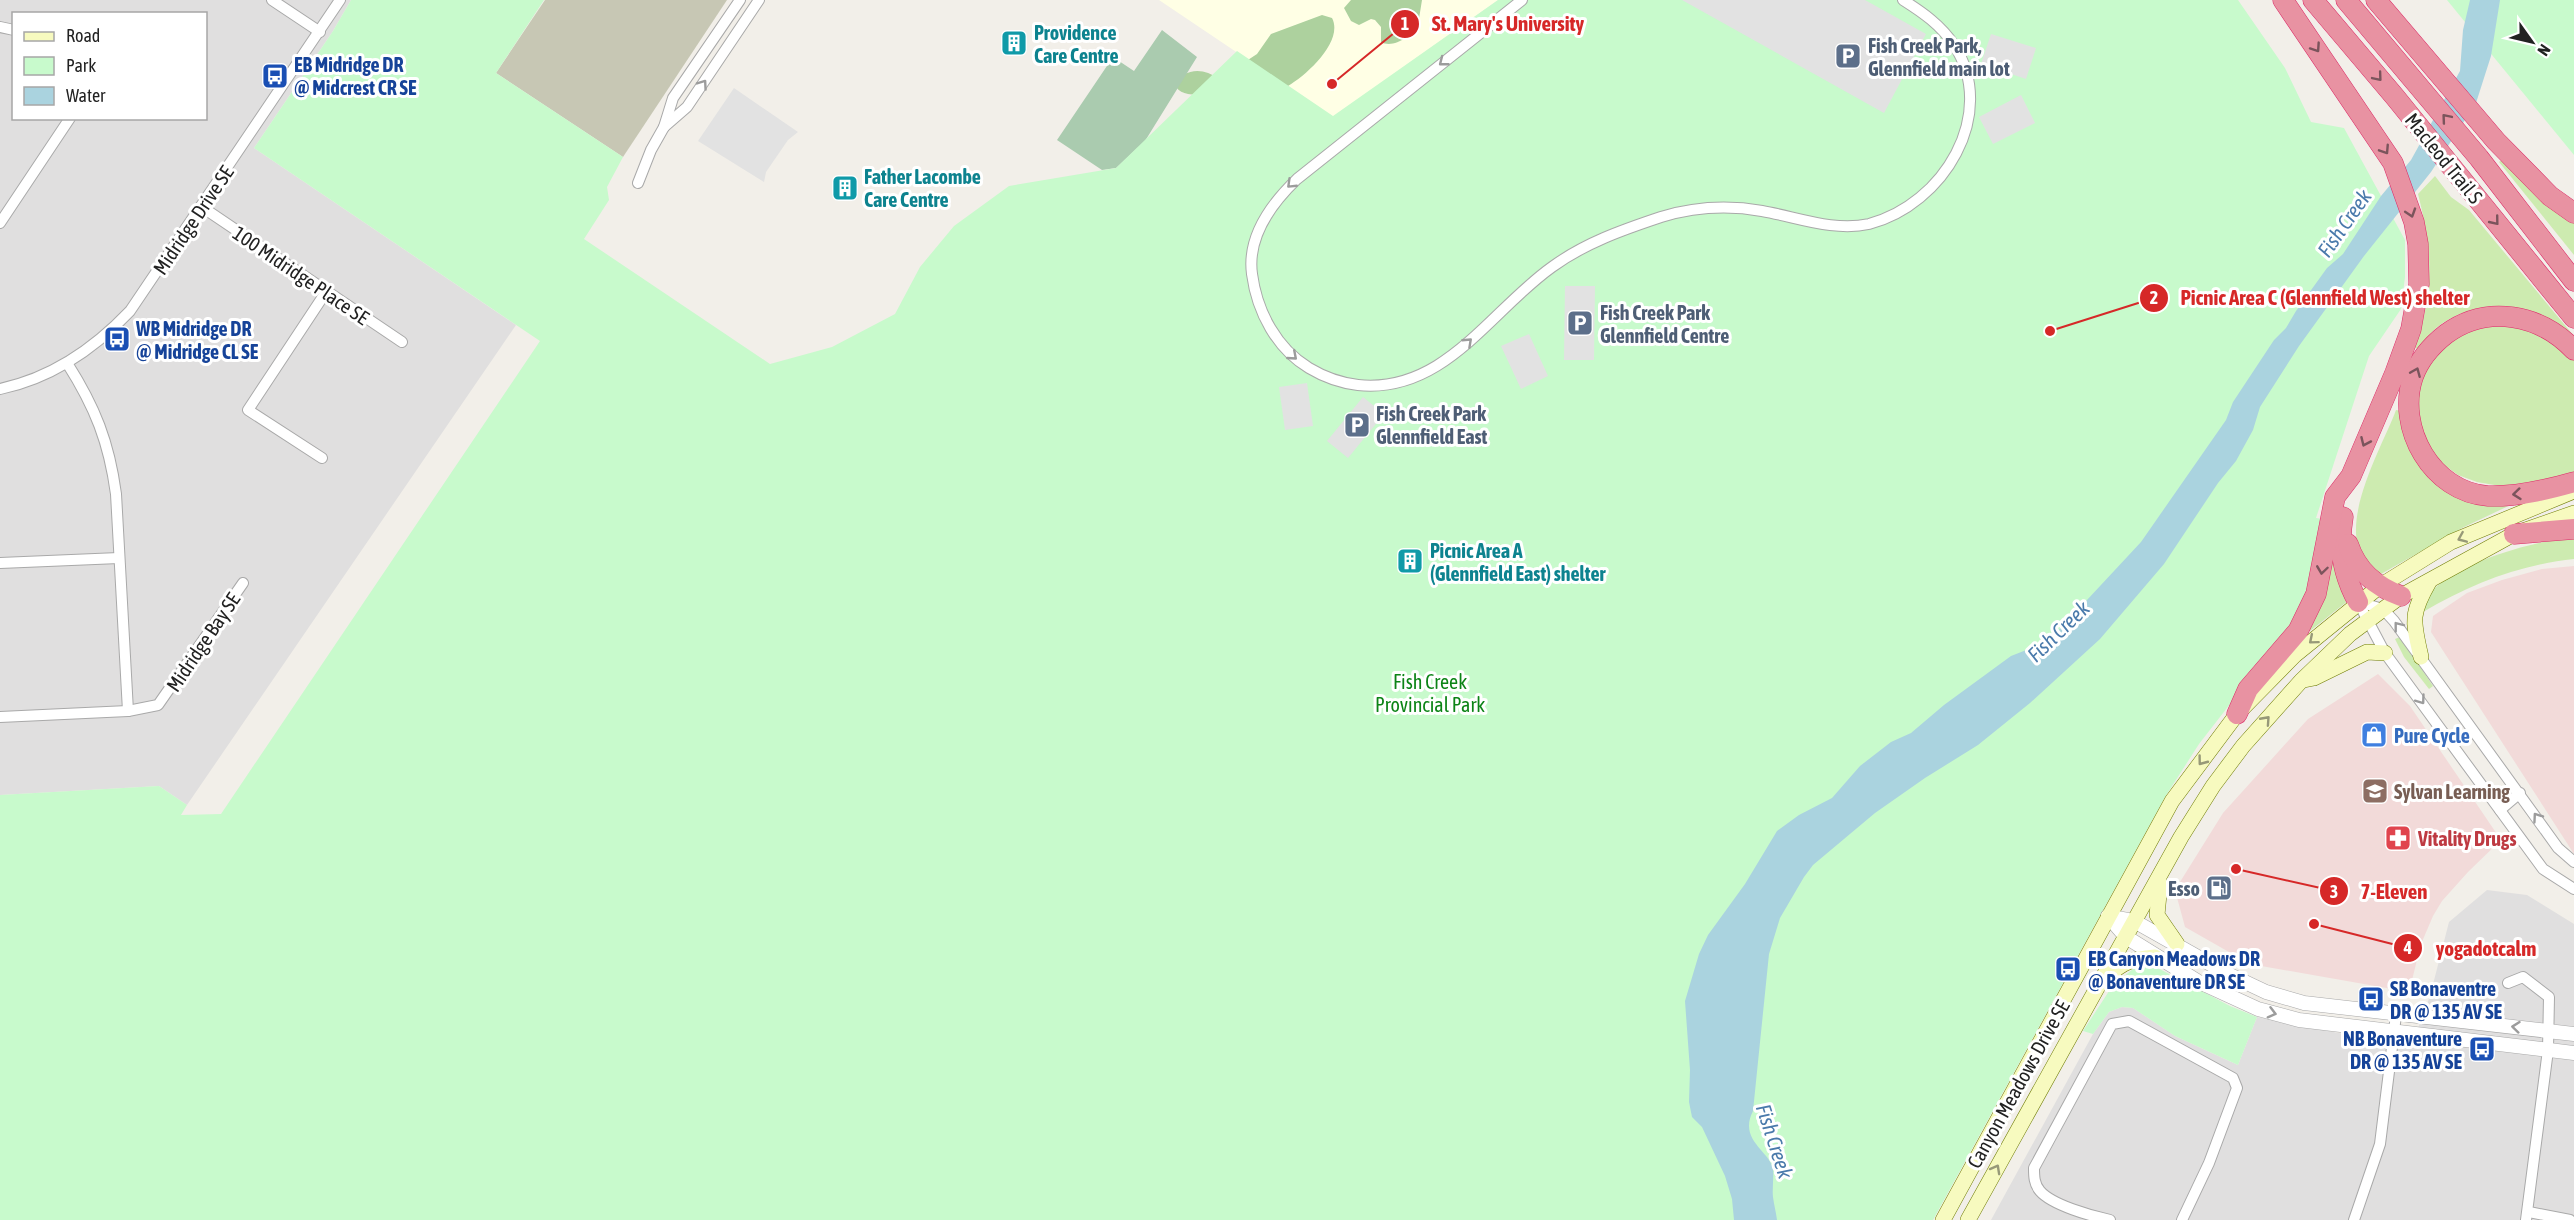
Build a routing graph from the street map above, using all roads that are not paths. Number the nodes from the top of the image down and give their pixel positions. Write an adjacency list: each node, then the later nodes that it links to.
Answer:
1 (272, 0): 11 (street)
2 (340, 0): 11 (street, Midridge Drive SE)
3 (740, 0): 13 (street)
4 (759, 0): 13 (street, one-way to 4)
5 (1522, 0): 6 (street, one-way to 6)
6 (1902, 0)
7 (2283, 0): 27 (highway, one-way to 27)
8 (2313, 0): 21 (highway, Macleod Trail S, one-way to 21)
9 (2346, 0): 19 (highway, Macleod Trail S, one-way to 9)
10 (2376, 0): 17 (highway)
11 (320, 32): 16 (street, Midridge Drive SE)
12 (69, 120): 15 (street)
13 (663, 127): 14 (street)
14 (638, 183)
15 (5, 206): 18 (street)
16 (202, 207): 20 (street, 100 Midridge Place SE); 24 (street, Midridge Drive SE)
17 (2574, 213)
18 (0, 223)
19 (2574, 281)
20 (326, 292): 22 (street, 100 Midridge Place SE); 26 (street)
21 (2574, 318)
22 (402, 342)
23 (2574, 350): 28 (highway, one-way to 23)
24 (67, 363): 25 (street, Midridge Drive SE); 34 (street)
25 (0, 389)
26 (322, 458)
27 (2350, 476): 31 (highway); 47 (highway, one-way to 47)
28 (2574, 482)
29 (2574, 491): 38 (main road, Canyon Meadows Drive SE, one-way to 38)
30 (2574, 513): 33 (main road, Canyon Meadows Drive SE)
31 (2342, 524): 38 (highway); 40 (highway)
32 (2574, 529): 33 (highway)
33 (2514, 534): 36 (main road, Canyon Meadows Drive SE)
34 (119, 558): 35 (street); 46 (street)
35 (0, 563)
36 (2429, 582): 39 (main road, Canyon Meadows Drive SE); 44 (main road)
37 (243, 583): 46 (street, Midridge Bay SE)
38 (2380, 586): 39 (highway); 40 (main road, Canyon Meadows Drive SE)
39 (2401, 596): 41 (main road, Canyon Meadows Drive SE)
40 (2358, 602): 41 (street); 42 (street); 47 (main road, Canyon Meadows Drive SE, one-way to 47)
41 (2384, 609): 42 (main road, Canyon Meadows Drive SE); 44 (street, one-way to 41)
42 (2367, 621): 43 (street); 45 (main road, Canyon Meadows Drive SE)
43 (2385, 653): 45 (main road); 50 (street, one-way to 50)
44 (2421, 657): 49 (street)
45 (2301, 681): 52 (main road, Canyon Meadows Drive SE, one-way to 45)
46 (128, 711): 48 (street, Midridge Bay SE)
47 (2237, 714): 54 (main road, Canyon Meadows Drive SE, one-way to 54)
48 (0, 717)
49 (2520, 793): 50 (street); 51 (street, one-way to 49)
50 (2500, 810): 53 (street)
51 (2574, 862)
52 (2162, 872): 55 (main road, Canyon Meadows Drive SE); 57 (main road)
53 (2574, 890)
54 (2108, 916): 55 (street); 56 (street); 68 (main road, Canyon Meadows Drive SE)
55 (2134, 921): 56 (main road, Canyon Meadows Drive SE); 57 (street)
56 (2126, 937): 58 (street); 60 (main road, Canyon Meadows Drive SE)
57 (2177, 944): 61 (street)
58 (2155, 957): 60 (main road); 63 (street, one-way to 63)
59 (2508, 983): 62 (street)
60 (2092, 995): 69 (main road, Canyon Meadows Drive SE, one-way to 60)
61 (2397, 1015): 62 (street, one-way to 61); 63 (street)
62 (2549, 1031): 64 (street); 65 (street)
63 (2395, 1033): 65 (street); 72 (street)
64 (2574, 1034)
65 (2548, 1050): 66 (street); 67 (street)
66 (2574, 1053)
67 (2528, 1216): 73 (street)
68 (1943, 1220)
69 (1968, 1220)
70 (2110, 1220): 71 (street)
71 (2182, 1220)
72 (2354, 1220)
73 (2570, 1220)

